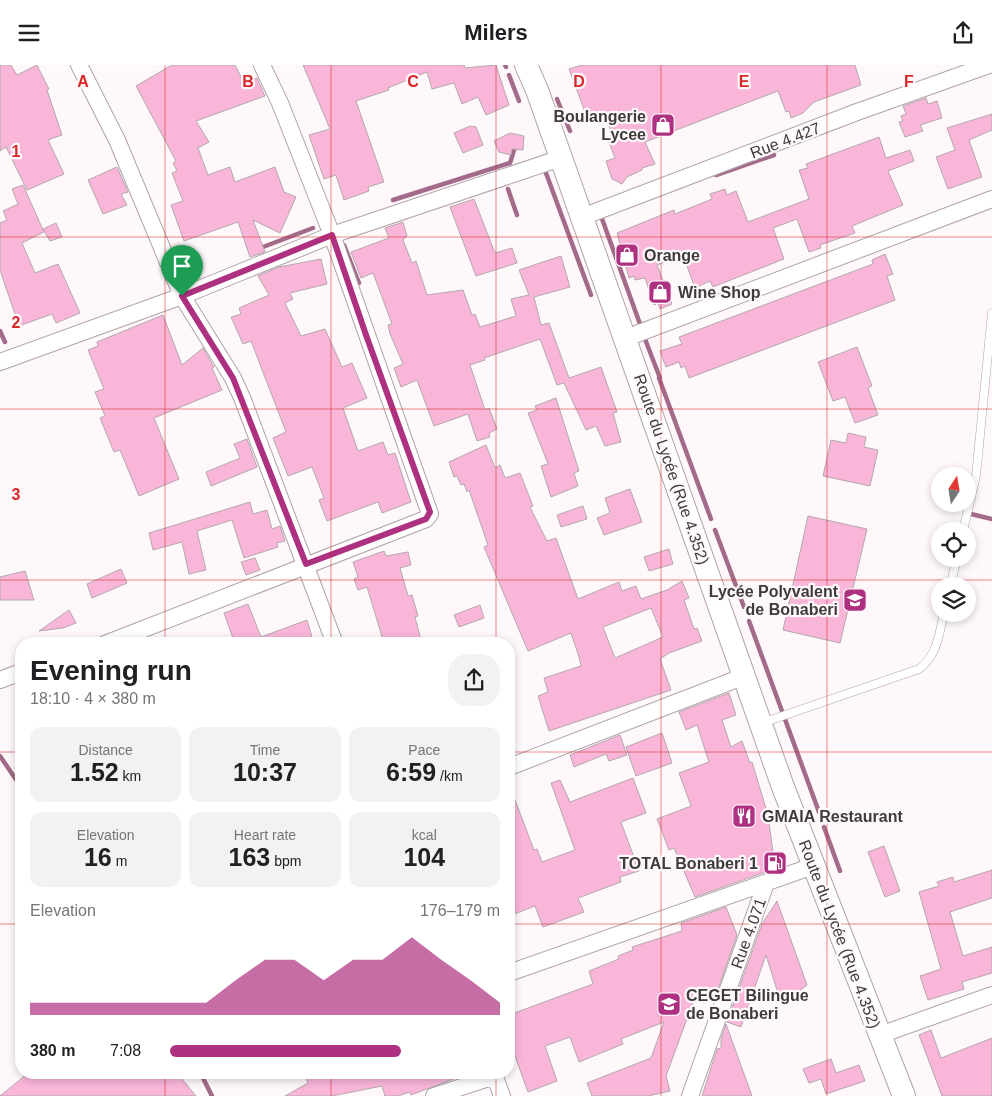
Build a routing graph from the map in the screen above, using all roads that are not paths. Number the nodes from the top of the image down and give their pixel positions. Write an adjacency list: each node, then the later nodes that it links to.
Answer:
1 (79, 65): 9 (street)
2 (262, 65): 8 (street)
3 (526, 65): 5 (main road, Route du Lycée (Rue 4.352))
4 (989, 65): 7 (street, Rue 4.427)
5 (560, 158): 7 (main road, Route du Lycée (Rue 4.352)); 8 (street)
6 (992, 199): 11 (street)
7 (582, 217): 11 (main road, Route du Lycée (Rue 4.352))
8 (332, 235): 9 (street); 14 (street)
9 (182, 296): 12 (street); 14 (street)
10 (992, 313): 13 (lane)
11 (626, 337): 19 (main road, Route du Lycée (Rue 4.352))
12 (2, 357)
13 (965, 522)
14 (306, 564): 16 (street); 17 (street)
15 (942, 622): 21 (lane)
16 (123, 637)
17 (332, 637)
18 (15, 674): 20 (street)
19 (746, 676): 21 (main road, Route du Lycée (Rue 4.352)); 22 (street)
20 (0, 679)
21 (762, 723): 23 (main road, Route du Lycée (Rue 4.352))
22 (515, 765)
23 (813, 866): 24 (street); 27 (main road, Route du Lycée (Rue 4.352))
24 (766, 883): 25 (street); 33 (street, Rue 4.071)
25 (515, 971)
26 (992, 995): 27 (street)
27 (880, 1035): 30 (main road, Route du Lycée (Rue 4.352))
28 (483, 1079): 31 (street)
29 (496, 1079): 32 (street)
30 (899, 1092)
31 (434, 1096)
32 (502, 1096)
33 (690, 1096)

